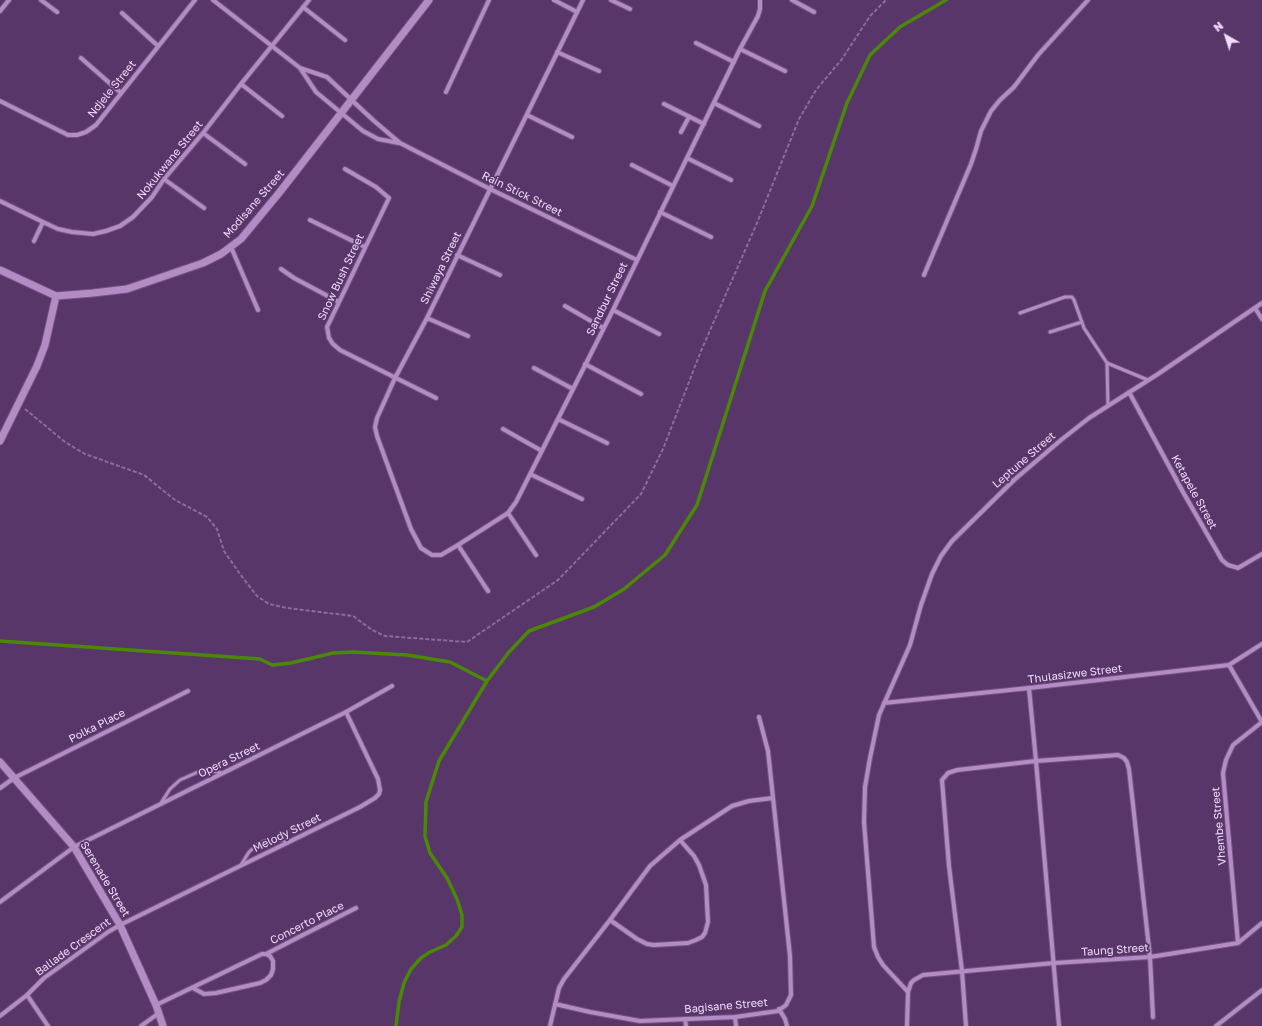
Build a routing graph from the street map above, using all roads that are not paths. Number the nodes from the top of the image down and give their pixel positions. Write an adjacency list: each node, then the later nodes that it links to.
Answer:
1 (9, 0): 16 (street)
2 (41, 0): 17 (street)
3 (195, 0): 23 (street, Ndjele Street)
4 (213, 0): 24 (street, Rain Stick Street)
5 (309, 0): 14 (street, Nokukwane Street)
6 (430, 0): 35 (street, Modisane Street)
7 (489, 0): 33 (street)
8 (554, 0): 18 (street)
9 (583, 0): 18 (street, Shiwaya Street)
10 (611, 0): 15 (street)
11 (760, 0): 25 (street, Sandbur Street)
12 (792, 0): 19 (street)
13 (1088, 0): 71 (street)
14 (303, 7): 21 (street); 24 (street, Nokukwane Street)
15 (630, 9)
16 (0, 11)
17 (57, 12)
18 (577, 12): 26 (street, Shiwaya Street)
19 (814, 12)
20 (122, 13): 23 (street)
21 (345, 40)
22 (696, 43): 28 (street)
23 (158, 46): 34 (street, Ndjele Street)
24 (272, 46): 29 (street, Rain Stick Street); 32 (street, Nokukwane Street)
25 (740, 49): 28 (street, Sandbur Street); 31 (street)
26 (557, 52): 30 (street); 40 (street, Shiwaya Street)
27 (81, 58): 34 (street)
28 (734, 62): 37 (street, Sandbur Street)
29 (300, 68): 35 (street, Rain Stick Street); 39 (street, Rain Stick Street)
30 (599, 71)
31 (785, 71)
32 (241, 84): 41 (street); 46 (street, Nokukwane Street)
33 (446, 92)
34 (121, 93): 36 (street, Ndjele Street)
35 (352, 100): 39 (street, Modisane Street); 48 (street, Rain Stick Street)
36 (0, 101)
37 (714, 103): 43 (street, Sandbur Street); 44 (street)
38 (664, 104): 42 (street)
39 (342, 113): 48 (street, Rain Stick Street); 64 (street, Modisane Street)
40 (527, 115): 47 (street); 56 (street, Shiwaya Street)
41 (282, 116)
42 (689, 117): 43 (street); 45 (street)
43 (704, 124): 49 (street, Sandbur Street)
44 (759, 126)
45 (681, 132)
46 (203, 133): 50 (street); 53 (street, Nokukwane Street)
47 (572, 137)
48 (400, 143): 56 (street, Rain Stick Street)
49 (687, 158): 54 (street); 55 (street, Sandbur Street)
50 (245, 164)
51 (632, 165): 55 (street)
52 (345, 169): 65 (street, Snow Bush Street)
53 (164, 179): 58 (street); 61 (street, Nokukwane Street)
54 (731, 180)
55 (673, 186): 59 (street, Sandbur Street)
56 (490, 189): 66 (street, Shiwaya Street); 67 (street, Rain Stick Street)
57 (0, 201): 61 (street, Nokukwane Street)
58 (204, 208)
59 (660, 212): 62 (street); 67 (street, Sandbur Street)
60 (310, 220): 65 (street)
61 (43, 222): 63 (street)
62 (710, 237)
63 (34, 241)
64 (231, 247): 72 (street, Modisane Street); 77 (street)
65 (365, 247): 73 (street, Snow Bush Street)
66 (457, 255): 70 (street); 80 (street, Shiwaya Street)
67 (637, 260): 78 (street, Sandbur Street)
68 (0, 270): 72 (street, Modisane Street)
69 (281, 270): 73 (street)
70 (500, 275)
71 (924, 275)
72 (56, 296): 99 (street)
73 (339, 302): 90 (street, Snow Bush Street)
74 (1262, 303): 76 (street, Leptune Street)
75 (565, 306): 83 (street)
76 (1256, 308): 81 (street); 91 (street, Leptune Street)
77 (258, 310)
78 (613, 310): 83 (street, Sandbur Street); 85 (street)
79 (1020, 313): 82 (lane)
80 (427, 318): 86 (street); 90 (street, Shiwaya Street)
81 (1262, 320)
82 (1082, 322): 84 (lane); 87 (lane)
83 (604, 328): 88 (street, Sandbur Street)
84 (1050, 332)
85 (659, 334)
86 (468, 336)
87 (1107, 362): 91 (lane); 96 (lane)
88 (585, 364): 92 (street, Sandbur Street); 94 (street)
89 (534, 368): 92 (street)
90 (395, 378): 95 (street, Snow Bush Street); 106 (street, Shiwaya Street)
91 (1148, 380): 93 (street, Leptune Street)
92 (573, 389): 97 (street, Sandbur Street)
93 (1129, 392): 96 (street, Leptune Street); 107 (street, Ketapele Street)
94 (641, 394)
95 (436, 398)
96 (1108, 406): 115 (street, Leptune Street)
97 (558, 419): 100 (street); 101 (street, Sandbur Street)
98 (503, 429): 101 (street)
99 (0, 441)
100 (607, 443)
101 (542, 451): 102 (street, Sandbur Street)
102 (530, 474): 103 (street); 104 (street, Sandbur Street)
103 (582, 499)
104 (508, 513): 105 (street, Sandbur Street); 108 (street)
105 (458, 545): 106 (street, Sandbur Street); 109 (street)
106 (421, 548)
107 (1262, 554)
108 (536, 555)
109 (488, 591)
110 (1262, 644): 111 (street, Thulasizwe Street)
111 (1229, 665): 113 (street, Thulasizwe Street); 118 (street)
112 (392, 686): 116 (street, Opera Street)
113 (1028, 688): 115 (street, Thulasizwe Street); 120 (street)
114 (188, 690): 122 (street, Polka Place)
115 (884, 703): 142 (street, Leptune Street)
116 (346, 712): 121 (street, Opera Street); 127 (street, Melody Street)
117 (759, 717): 124 (street, Bagisane Street)
118 (1262, 722): 135 (street, Vhembe Street)
119 (0, 762): 122 (street, Serenade Street)
120 (1036, 762): 137 (street); 138 (street); 139 (street)
121 (223, 773): 125 (street, Opera Street); 125 (lane)
122 (14, 778): 123 (street, Polka Place); 128 (street, Serenade Street)
123 (0, 788)
124 (773, 798): 126 (street); 146 (street, Bagisane Street)
125 (161, 803): 128 (street, Opera Street)
126 (680, 840): 132 (street); 132 (street)
127 (290, 841): 129 (street, Melody Street); 129 (lane)
128 (74, 847): 130 (street, Opera Street); 134 (street, Serenade Street)
129 (241, 865): 134 (street, Melody Street)
130 (0, 902)
131 (356, 908): 136 (street, Concerto Place)
132 (610, 920): 144 (street)
133 (1262, 923): 135 (street)
134 (120, 925): 143 (street, Ballade Crescent); 145 (street, Serenade Street)
135 (1238, 943): 137 (street, Taung Street)
136 (266, 954): 140 (street, Concerto Place); 140 (street, Concerto Place)
137 (1150, 957): 138 (street, Taung Street); 150 (street)
138 (1054, 963): 139 (street, Taung Street); 162 (street)
139 (962, 971): 142 (street, Taung Street); 161 (street)
140 (193, 988): 145 (street, Concerto Place)
141 (1262, 990): 163 (street)
142 (908, 992): 160 (street)
143 (27, 995): 148 (street, Ballade Crescent); 153 (street)
144 (555, 1004): 152 (street, Bagisane Street); 156 (street)
145 (156, 1005): 147 (street, Serenade Street)
146 (780, 1009): 149 (street, Bagisane Street); 159 (street)
147 (159, 1013): 154 (street); 155 (street, Serenade Street)
148 (0, 1016)
149 (735, 1017): 151 (street, Bagisane Street); 158 (street)
150 (1153, 1017)
151 (685, 1019): 152 (street, Bagisane Street); 157 (street)
152 (639, 1024)
153 (48, 1026)
154 (141, 1026)
155 (163, 1026)
156 (550, 1026)
157 (686, 1026)
158 (736, 1026)
159 (787, 1026)
160 (907, 1026)
161 (966, 1026)
162 (1059, 1026)
163 (1216, 1026)

